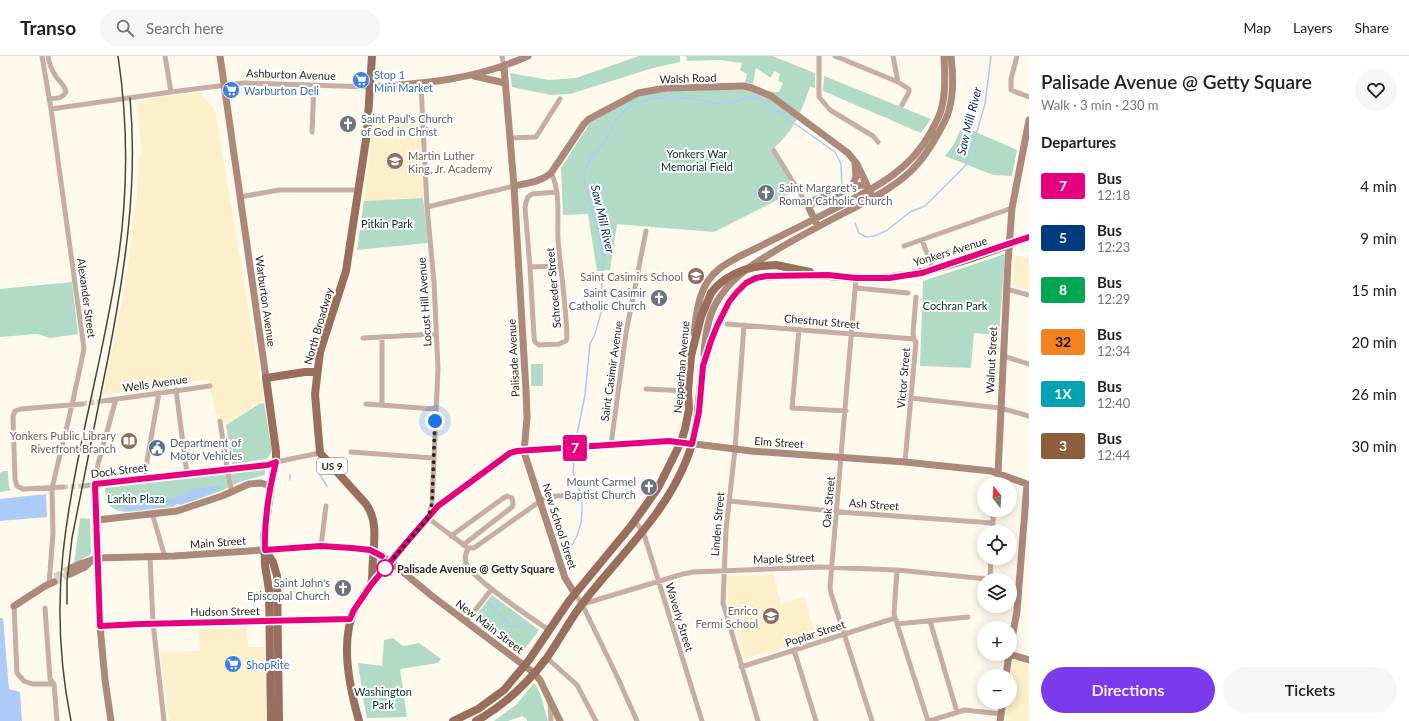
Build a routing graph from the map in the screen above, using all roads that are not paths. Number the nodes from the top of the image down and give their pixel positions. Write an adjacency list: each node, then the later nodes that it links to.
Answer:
1 (42, 56): 16 (street, Alexander Street)
2 (48, 56): 15 (street)
3 (166, 56): 25 (street)
4 (220, 56): 22 (street, Warburton Avenue)
5 (372, 56): 24 (main road, North Broadway / US 9)
6 (502, 56): 17 (street, Palisade Avenue)
7 (528, 56): 17 (street, Ashburton Avenue)
8 (819, 56): 34 (street)
9 (835, 56): 14 (street)
10 (893, 56): 19 (street)
11 (944, 56): 40 (street, Nepperhan Avenue)
12 (952, 56): 45 (street, Nepperhan Avenue)
13 (1016, 56): 26 (street)
14 (845, 58): 19 (street)
15 (49, 62): 16 (street); 27 (street)
16 (43, 63): 27 (street, Alexander Street)
17 (504, 67): 18 (street, Ashburton Avenue); 20 (street, Palisade Avenue)
18 (472, 75): 20 (street); 21 (street, Ashburton Avenue)
19 (898, 82): 29 (street)
20 (505, 83): 33 (street, Palisade Avenue)
21 (421, 84): 24 (street, Ashburton Avenue); 47 (street, Locust Hill Avenue)
22 (224, 85): 23 (street, Ashburton Avenue); 25 (street, Ashburton Avenue); 43 (street, Warburton Avenue)
23 (314, 85): 24 (street, Ashburton Avenue); 32 (street)
24 (370, 88): 41 (main road, North Broadway / US 9)
25 (170, 92): 30 (street, Ashburton Avenue)
26 (1029, 97)
27 (49, 99): 30 (street, Alexander Street)
28 (560, 99): 33 (street)
29 (902, 105)
30 (51, 109): 92 (street, Alexander Street)
31 (1029, 120): 49 (street, Walnut Street)
32 (312, 132)
33 (510, 138): 38 (street, Palisade Avenue)
34 (878, 142)
35 (774, 152): 44 (street)
36 (853, 158): 37 (street, Walsh Road); 39 (street); 40 (street, Walsh Road)
37 (551, 173): 38 (street, Walsh Road); 42 (street, Schroeder Street)
38 (514, 186): 47 (street); 103 (street, Palisade Avenue)
39 (852, 186): 40 (street); 46 (street)
40 (868, 188): 45 (street, Walsh Road); 50 (street, Nepperhan Avenue)
41 (358, 190): 43 (street); 79 (main road, North Broadway / US 9)
42 (557, 192): 57 (street, Schroeder Street); 58 (street, Schroeder Street)
43 (240, 197): 80 (street, Warburton Avenue)
44 (802, 197): 46 (street); 48 (street)
45 (873, 198): 51 (street, Nepperhan Avenue)
46 (814, 200): 48 (street)
47 (428, 207): 70 (street, Locust Hill Avenue)
48 (809, 208): 50 (street)
49 (1012, 208): 54 (street); 55 (street, Walnut Street)
50 (814, 219): 51 (street); 75 (street, Nepperhan Avenue)
51 (819, 227): 78 (street, Nepperhan Avenue)
52 (646, 231): 100 (street, Saint Casimir Avenue)
53 (1029, 237): 55 (main road, Yonkers Avenue)
54 (922, 240): 56 (street); 59 (street)
55 (1009, 245): 59 (main road, Yonkers Avenue); 63 (street, Walnut Street)
56 (904, 246)
57 (561, 266): 58 (street); 58 (street, Schroeder Street)
58 (530, 267)
59 (933, 269): 61 (main road, Yonkers Avenue)
60 (828, 275): 61 (main road, Yonkers Avenue); 75 (main road, Yonkers Avenue, bridge); 78 (main road, Yonkers Avenue)
61 (856, 278): 62 (street, Oak Street)
62 (856, 288): 64 (street); 71 (street, Oak Street)
63 (1006, 289): 65 (street); 76 (street, Walnut Street)
64 (908, 293)
65 (1029, 295)
66 (916, 297): 74 (street, Victor Street)
67 (727, 324): 68 (street, Chestnut Street)
68 (744, 325): 69 (street, Chestnut Street); 101 (street, Linden Street)
69 (799, 329): 71 (street, Chestnut Street); 95 (street)
70 (436, 334): 73 (street); 94 (street, Locust Hill Avenue)
71 (851, 334): 74 (street, Chestnut Street); 95 (street, Oak Street)
72 (363, 338): 73 (street)
73 (382, 338): 91 (street)
74 (914, 339): 86 (street, Victor Street)
75 (691, 356): 84 (main road, Nepperhan Avenue)
76 (1003, 356): 77 (street); 93 (street, Walnut Street)
77 (1029, 364)
78 (703, 366): 99 (main road, Nepperhan Avenue)
79 (317, 372): 80 (main road); 104 (main road, North Broadway / US 9)
80 (266, 378): 107 (main road, Warburton Avenue)
81 (210, 386): 83 (street, Wells Avenue)
82 (646, 389): 84 (street)
83 (176, 390): 85 (street, Wells Avenue); 111 (street)
84 (688, 392): 98 (main road, Nepperhan Avenue)
85 (159, 393): 87 (street, Wells Avenue); 113 (street)
86 (911, 398): 93 (street); 108 (street, Victor Street)
87 (116, 399): 88 (street, Wells Avenue); 114 (street)
88 (102, 401)
89 (82, 404): 92 (street)
90 (366, 404): 91 (street)
91 (382, 404): 94 (street)
92 (72, 405): 119 (street, Alexander Street); 119 (street)
93 (1000, 408): 96 (street); 110 (street, Walnut Street)
94 (436, 409): 105 (street, Locust Hill Avenue)
95 (846, 411): 106 (street, Oak Street)
96 (1029, 416)
97 (220, 421): 109 (street)
98 (681, 442): 99 (street, Elm Street); 100 (street, Elm Street); 130 (main road, Nepperhan Avenue)
99 (692, 444): 101 (street, Elm Street); 132 (main road, Nepperhan Avenue)
100 (611, 445): 103 (street, Elm Street)
101 (735, 449): 106 (street, Elm Street); 123 (street, Linden Street)
102 (351, 452): 105 (street)
103 (524, 452): 122 (street, New School Street); 128 (street)
104 (320, 453): 107 (street); 137 (main road, US 9)
105 (433, 458): 128 (street, Locust Hill Avenue)
106 (842, 458): 108 (street, Elm Street); 125 (street, Oak Street)
107 (276, 462): 109 (street, Dock Street); 117 (main road, Warburton Avenue)
108 (905, 462): 110 (street, Elm Street)
109 (227, 470): 111 (street, Dock Street); 120 (street)
110 (998, 473): 112 (street, Walnut Street); 115 (street, Elm Street)
111 (187, 474): 113 (street, Dock Street)
112 (997, 477)
113 (144, 478): 114 (street, Dock Street)
114 (95, 484): 116 (street, Dock Street); 129 (street)
115 (1028, 485): 160 (street)
116 (84, 486)
117 (271, 486): 120 (street); 136 (main road, Warburton Avenue)
118 (63, 487): 119 (street)
119 (52, 488): 147 (street, Alexander Street)
120 (233, 492): 126 (street)
121 (569, 495): 122 (street)
122 (540, 501): 135 (street); 151 (street, New School Street)
123 (729, 501): 125 (street, Ash Street); 146 (street, Linden Street)
124 (326, 506): 134 (street)
125 (837, 512): 131 (street, Ash Street); 143 (street, Oak Street)
126 (152, 513): 129 (street); 138 (street)
127 (993, 517): 131 (street)
128 (428, 518): 133 (street); 141 (street)
129 (97, 520): 140 (street)
130 (634, 521): 132 (street, Waverly Street); 151 (main road, Nepperhan Avenue)
131 (993, 523)
132 (642, 531): 148 (street, Waverly Street); 152 (main road, Nepperhan Avenue)
133 (451, 536): 135 (street); 135 (street)
134 (321, 546): 136 (street, Main Street); 137 (street, Main Street)
135 (466, 547): 150 (street)
136 (265, 550): 138 (street, Main Street); 158 (main road, Warburton Avenue)
137 (374, 551): 141 (street, Main Street); 149 (main road, US 9)
138 (165, 556): 139 (street, Main Street)
139 (150, 557): 140 (street, Main Street); 162 (street)
140 (94, 560): 145 (street, Main Street); 164 (street)
141 (391, 562): 149 (street); 161 (street, New Main Street)
142 (991, 565): 144 (street, Maple Street)
143 (831, 567): 144 (street, Maple Street); 146 (street, Maple Street); 166 (street, Oak Street)
144 (897, 570): 156 (street)
145 (70, 571)
146 (724, 571): 148 (street, Maple Street); 172 (street, Linden Street)
147 (53, 581): 153 (street)
148 (658, 581): 152 (street, Maple Street); 190 (street, Waverly Street)
149 (371, 585): 157 (main road, US 9)
150 (491, 590): 161 (street); 165 (street)
151 (575, 594): 152 (street, New School Street); 165 (main road, Nepperhan Avenue)
152 (582, 604): 169 (main road, Nepperhan Avenue); 189 (street, New School Street)
153 (14, 606): 174 (street)
154 (45, 608): 174 (street)
155 (968, 617): 159 (street)
156 (895, 618): 163 (street); 166 (street, Poplar Street)
157 (350, 619): 158 (street, Hudson Street); 183 (main road, US 9)
158 (274, 621): 162 (street, Hudson Street); 181 (main road); 182 (main road)
159 (930, 621): 163 (street); 176 (street)
160 (1015, 621)
161 (466, 622): 171 (street, New Main Street)
162 (153, 623): 164 (street, Hudson Street); 180 (street)
163 (897, 624): 194 (street)
164 (100, 626): 179 (street)
165 (549, 630): 171 (main road, Nepperhan Avenue)
166 (845, 634): 167 (street, Poplar Street); 193 (street, Oak Street)
167 (794, 650): 172 (street, Poplar Street); 192 (street)
168 (1017, 656): 170 (street)
169 (547, 658): 173 (main road, Nepperhan Avenue); 188 (street)
170 (1029, 660)
171 (524, 665): 173 (street, New Main Street); 184 (main road, Nepperhan Avenue)
172 (741, 667): 191 (street, Linden Street)
173 (534, 673): 175 (street, New Main Street); 185 (main road, Nepperhan Avenue)
174 (54, 684): 178 (street)
175 (550, 699): 186 (street); 187 (street, New Main Street)
176 (958, 712): 177 (street); 194 (street)
177 (1001, 718)
178 (57, 721)
179 (111, 721)
180 (164, 721)
181 (271, 721)
182 (280, 721)
183 (359, 721)
184 (453, 721)
185 (476, 721)
186 (551, 721)
187 (560, 721)
188 (596, 721)
189 (637, 721)
190 (702, 721)
191 (758, 721)
192 (816, 721)
193 (872, 721)
194 (929, 721)

